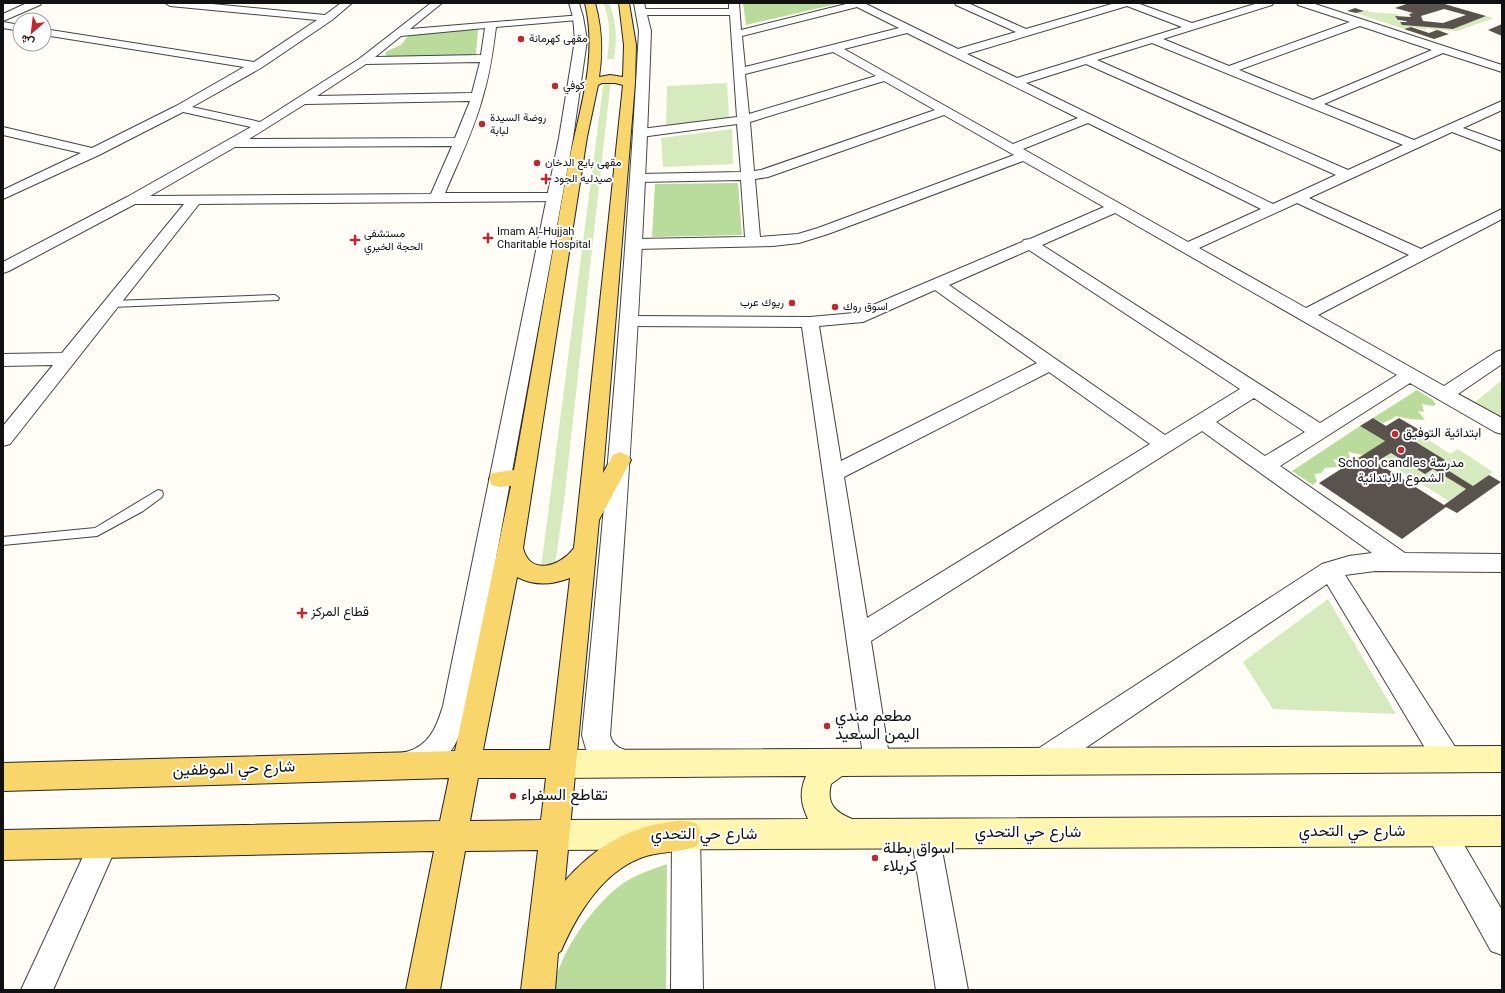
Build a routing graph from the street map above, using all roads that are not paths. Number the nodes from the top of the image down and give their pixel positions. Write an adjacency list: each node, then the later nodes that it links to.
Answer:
1 (36, 3): 19 (street)
2 (170, 3): 20 (street)
3 (347, 3): 20 (street)
4 (437, 3): 26 (street)
5 (590, 3): 36 (main road)
6 (624, 3): 37 (main road)
7 (960, 3): 16 (street)
8 (1127, 3): 23 (street); 27 (street)
9 (1268, 3): 23 (street)
10 (1302, 3): 18 (street)
11 (857, 4): 24 (street); 28 (street)
12 (984, 5): 16 (street)
13 (1346, 5): 18 (street)
14 (640, 7): 15 (street); 57 (street)
15 (735, 7): 28 (street)
16 (971, 8): 27 (street)
17 (576, 10): 22 (street); 59 (street)
18 (1327, 11): 21 (street)
19 (3, 18)
20 (328, 18): 38 (street)
21 (1360, 22): 31 (street); 40 (street)
22 (491, 25): 26 (street); 33 (street)
23 (1192, 27): 29 (street)
24 (909, 30): 30 (street); 32 (street)
25 (52, 33): 38 (street)
26 (400, 33): 35 (street)
27 (1026, 33): 32 (street)
28 (737, 34): 41 (street)
29 (1152, 39): 34 (street); 40 (street)
30 (835, 48): 41 (street); 42 (street)
31 (1442, 49): 39 (street); 48 (street)
32 (957, 53): 43 (street)
33 (487, 58): 35 (street); 46 (street)
34 (1087, 60): 43 (street); 66 (street)
35 (363, 61): 47 (street)
36 (595, 61): 37 (main road); 44 (main road)
37 (618, 63): 45 (main road)
38 (257, 66): 50 (street)
39 (1502, 69)
40 (1228, 70): 48 (street)
41 (740, 72): 53 (street)
42 (884, 77): 51 (street); 53 (street)
43 (1016, 82): 52 (street)
44 (592, 83): 45 (main road); 59 (main road)
45 (629, 83): 58 (main road)
46 (477, 97): 47 (street); 60 (street)
47 (303, 100): 54 (street)
48 (1313, 104): 62 (street)
49 (1502, 106): 55 (street)
50 (181, 108): 54 (street); 64 (street)
51 (945, 111): 65 (street); 67 (street)
52 (1088, 118): 65 (street); 76 (street)
53 (743, 120): 57 (street); 67 (street)
54 (262, 126): 61 (street)
55 (1452, 128): 62 (street); 63 (street)
56 (3, 131): 64 (street)
57 (641, 133): 58 (main road); 68 (street)
58 (624, 135): 108 (main road)
59 (573, 137): 70 (street); 105 (main road)
60 (460, 142): 61 (street); 71 (street)
61 (232, 143): 73 (street)
62 (1415, 145): 66 (street)
63 (1502, 147)
64 (94, 152): 69 (street)
65 (1018, 152): 75 (street); 78 (street)
66 (1348, 175): 72 (street)
67 (748, 176): 68 (street); 78 (street)
68 (639, 178): 80 (street)
69 (3, 195)
70 (555, 197): 71 (street); 106 (street)
71 (436, 198): 74 (street)
72 (1297, 198): 76 (street); 82 (street)
73 (132, 200): 74 (street); 83 (street)
74 (195, 200): 86 (street)
75 (1115, 208): 79 (street); 81 (street)
76 (1272, 209): 81 (street)
77 (1500, 216): 82 (street)
78 (753, 242): 80 (street)
79 (1029, 243): 84 (street); 95 (street)
80 (635, 244): 88 (street)
81 (1187, 248): 87 (street)
82 (1420, 255): 87 (street)
83 (5, 268)
84 (937, 284): 89 (street); 93 (street)
85 (275, 298): 86 (lane)
86 (112, 304): 91 (street)
87 (1305, 315): 94 (street)
88 (630, 321): 89 (street); 102 (street)
89 (810, 322): 104 (street)
90 (1502, 356): 96 (street)
91 (67, 359): 92 (street); 100 (street)
92 (3, 360)
93 (1049, 364): 101 (street); 104 (street)
94 (1410, 375): 96 (street); 99 (street)
95 (1254, 389): 97 (street); 99 (street)
96 (1444, 394): 98 (street)
97 (1203, 422): 101 (street); 103 (street)
98 (1502, 427)
99 (1320, 432): 103 (street)
100 (3, 439)
101 (1165, 445): 114 (street)
102 (620, 460): 108 (main road); 122 (street)
103 (1265, 466): 111 (street)
104 (833, 474): 114 (street)
105 (524, 477): 106 (main road); 110 (main road)
106 (500, 479): 123 (street)
107 (158, 494): 109 (lane)
108 (586, 539): 110 (main road); 121 (main road)
109 (3, 541)
110 (511, 548): 120 (main road)
111 (1400, 562): 112 (street); 113 (street)
112 (1502, 563)
113 (1330, 570): 115 (street); 117 (street)
114 (858, 636): 119 (street)
115 (1447, 759): 116 (main road); 117 (main road)
116 (1502, 759)
117 (1043, 761): 119 (main road)
118 (847, 762): 119 (main road); 122 (main road); 127 (main road)
119 (878, 762)
120 (466, 764): 121 (main road); 123 (main road, شارع حي الموظفين); 131 (main road)
121 (561, 764): 122 (main road); 129 (main road)
122 (628, 764)
123 (397, 766): 124 (main road, شارع حي الموظفين)
124 (7, 779)
125 (1440, 831): 126 (main road, شارع حي التحدي); 128 (main road, شارع حي التحدي); 134 (street)
126 (1502, 831)
127 (854, 833): 128 (main road, شارع حي التحدي); 130 (main road, شارع حي التحدي)
128 (925, 834): 139 (street)
129 (554, 835): 130 (main road, شارع حي التحدي); 131 (main road); 135 (main road)
130 (686, 835): 135 (main road); 138 (street)
131 (452, 836): 132 (main road); 137 (main road)
132 (104, 843): 133 (main road); 136 (street)
133 (3, 845)
134 (1502, 940)
135 (539, 980)
136 (37, 990)
137 (423, 990)
138 (687, 990)
139 (952, 990)

